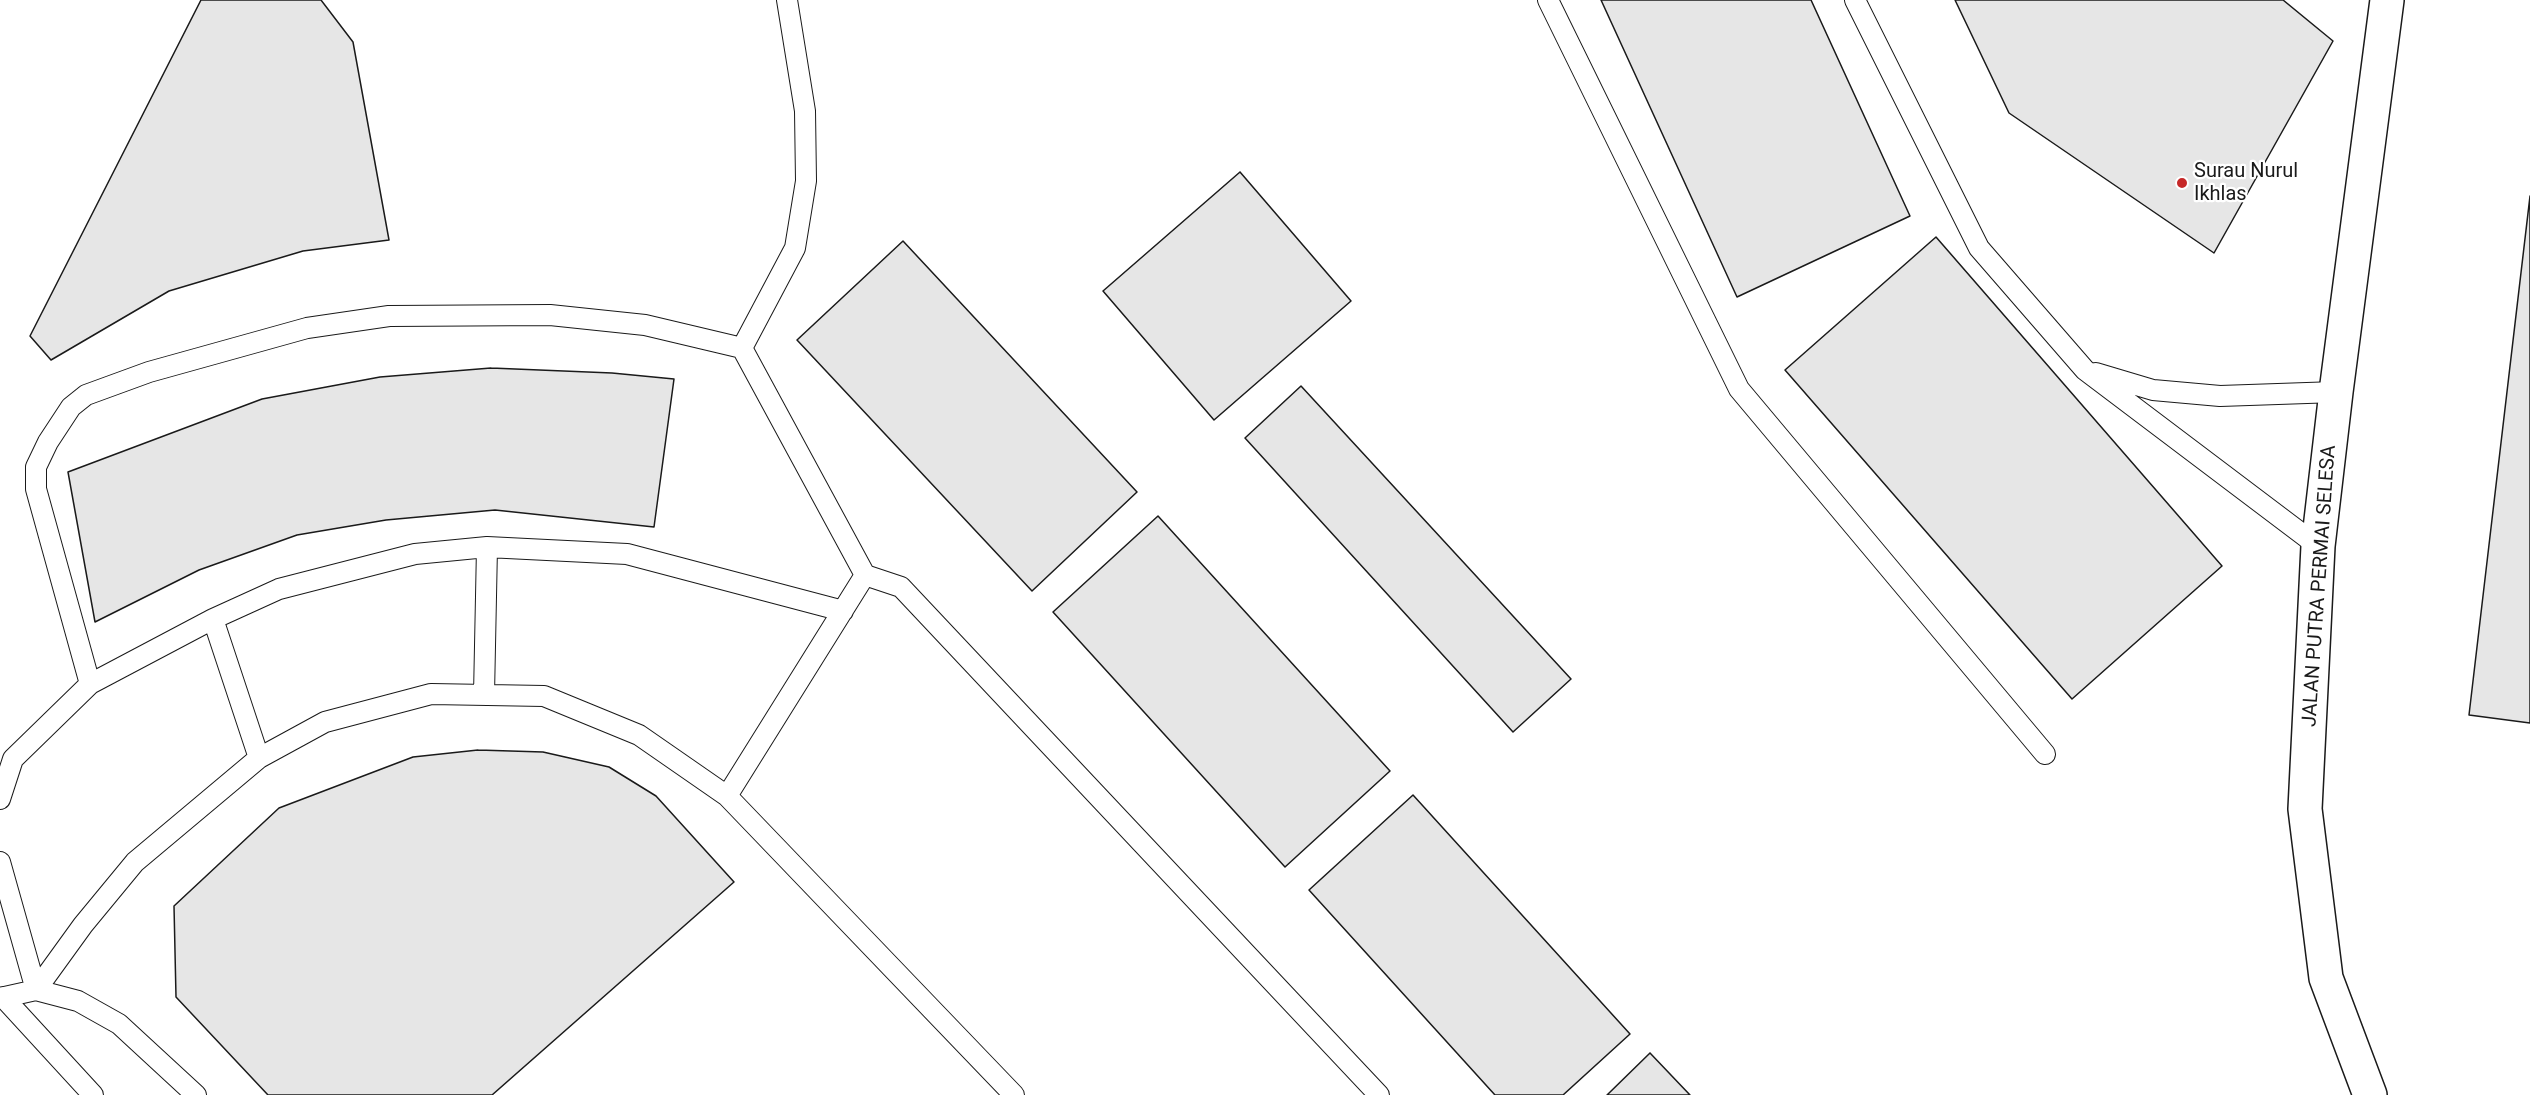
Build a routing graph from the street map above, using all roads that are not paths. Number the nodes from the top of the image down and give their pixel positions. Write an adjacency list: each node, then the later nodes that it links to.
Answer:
1 (787, 0): 5 (lane)
2 (1548, 0): 15 (lane)
3 (1855, 0): 6 (lane)
4 (2386, 0): 7 (street, JALAN PUTRA PERMAI SELESA)
5 (742, 348): 10 (lane); 13 (lane)
6 (2085, 370): 7 (lane); 8 (lane)
7 (2336, 392): 8 (street, JALAN PUTRA PERMAI SELESA)
8 (2318, 546): 26 (street, JALAN PUTRA PERMAI SELESA)
9 (487, 547): 11 (lane); 12 (lane); 14 (lane)
10 (865, 575): 11 (lane); 25 (lane)
11 (843, 610): 17 (lane)
12 (213, 620): 13 (lane); 16 (lane)
13 (90, 684): 18 (lane)
14 (484, 695): 16 (lane); 17 (lane)
15 (2045, 754)
16 (259, 758): 20 (lane)
17 (727, 796): 24 (lane)
18 (0, 799)
19 (0, 862): 20 (lane)
20 (36, 990): 21 (lane); 23 (lane)
21 (2, 998): 22 (lane)
22 (93, 1095)
23 (196, 1095)
24 (1014, 1095)
25 (1379, 1095)
26 (2370, 1095)

